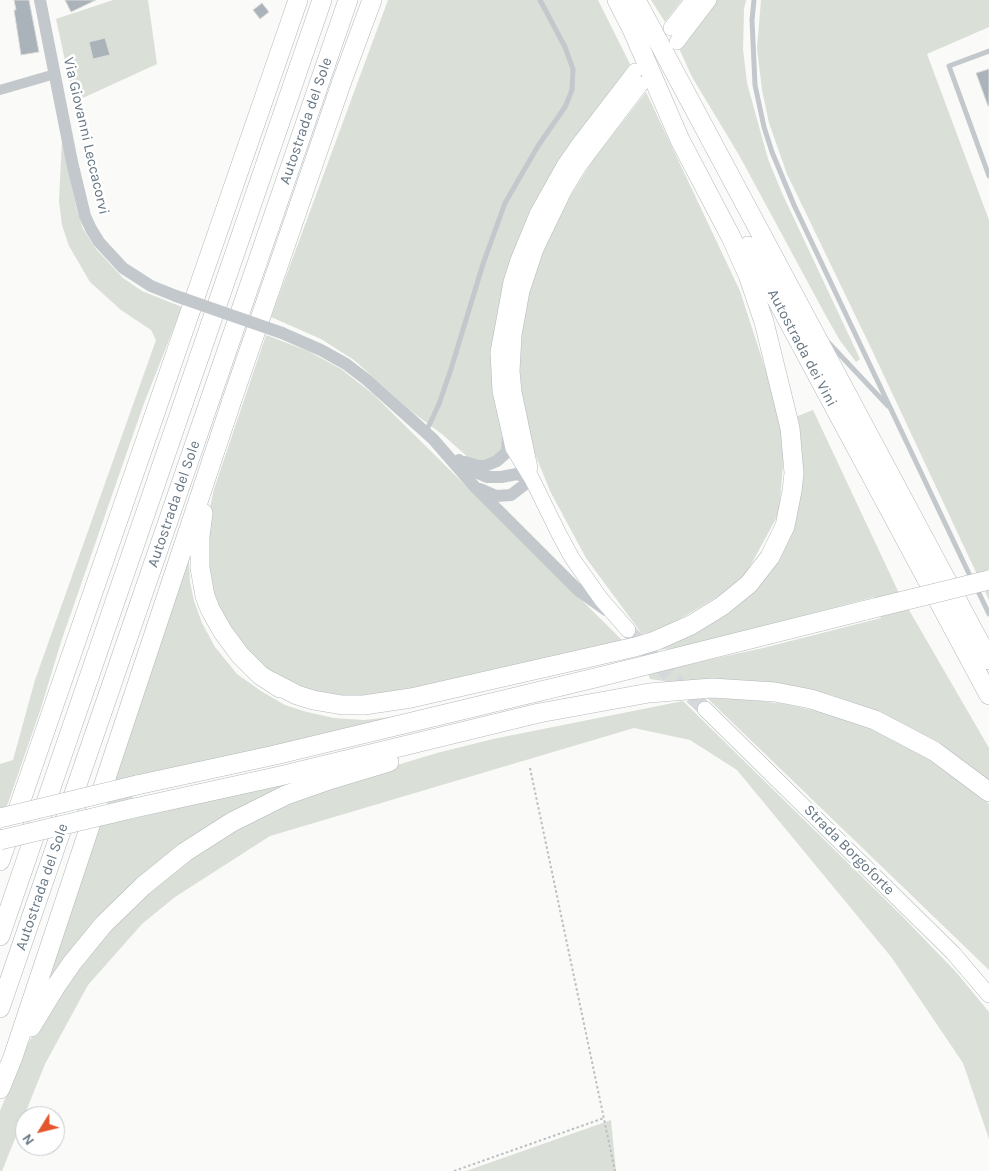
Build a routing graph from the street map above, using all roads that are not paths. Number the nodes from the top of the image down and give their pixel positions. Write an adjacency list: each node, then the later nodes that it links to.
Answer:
1 (294, 0): 14 (highway)
2 (298, 0): 14 (highway)
3 (322, 0): 41 (highway, Autostrada del Sole)
4 (348, 0): 43 (highway, Autostrada del Sole)
5 (372, 0): 20 (highway)
6 (540, 0): 23 (lane)
7 (617, 0): 13 (highway, Autostrada dei Vini)
8 (636, 0): 19 (highway, Autostrada dei Vini)
9 (692, 0): 10 (main road)
10 (709, 0)
11 (754, 0): 21 (lane)
12 (42, 1): 16 (street, Via Giovanni Leccacorvi)
13 (632, 29): 33 (highway); 34 (highway, Autostrada dei Vini)
14 (286, 36): 40 (highway)
15 (989, 51): 18 (lane)
16 (55, 74): 17 (street); 23 (street, Via Giovanni Leccacorvi, bridge)
17 (0, 90)
18 (989, 176)
19 (805, 317): 21 (lane); 31 (highway, Autostrada dei Vini)
20 (232, 400): 33 (highway); 44 (highway)
21 (891, 410): 28 (lane)
22 (508, 430): 24 (street); 25 (main road); 25 (main road)
23 (429, 435): 24 (street); 26 (street)
24 (446, 449): 25 (street)
25 (532, 479): 26 (street); 29 (main road)
26 (474, 486): 29 (street)
27 (989, 580): 32 (highway, bridge)
28 (989, 614)
29 (615, 616): 30 (main road)
30 (628, 630)
31 (989, 660)
32 (599, 677): 33 (highway); 38 (highway, bridge)
33 (270, 681)
34 (989, 695)
35 (609, 700): 37 (highway); 39 (highway, bridge); 44 (highway)
36 (705, 708): 42 (main road, Strada Borgoforte)
37 (989, 792)
38 (0, 818)
39 (0, 840)
40 (0, 861)
41 (0, 936)
42 (989, 995)
43 (0, 1008)
44 (13, 1057): 45 (highway)
45 (0, 1090)

